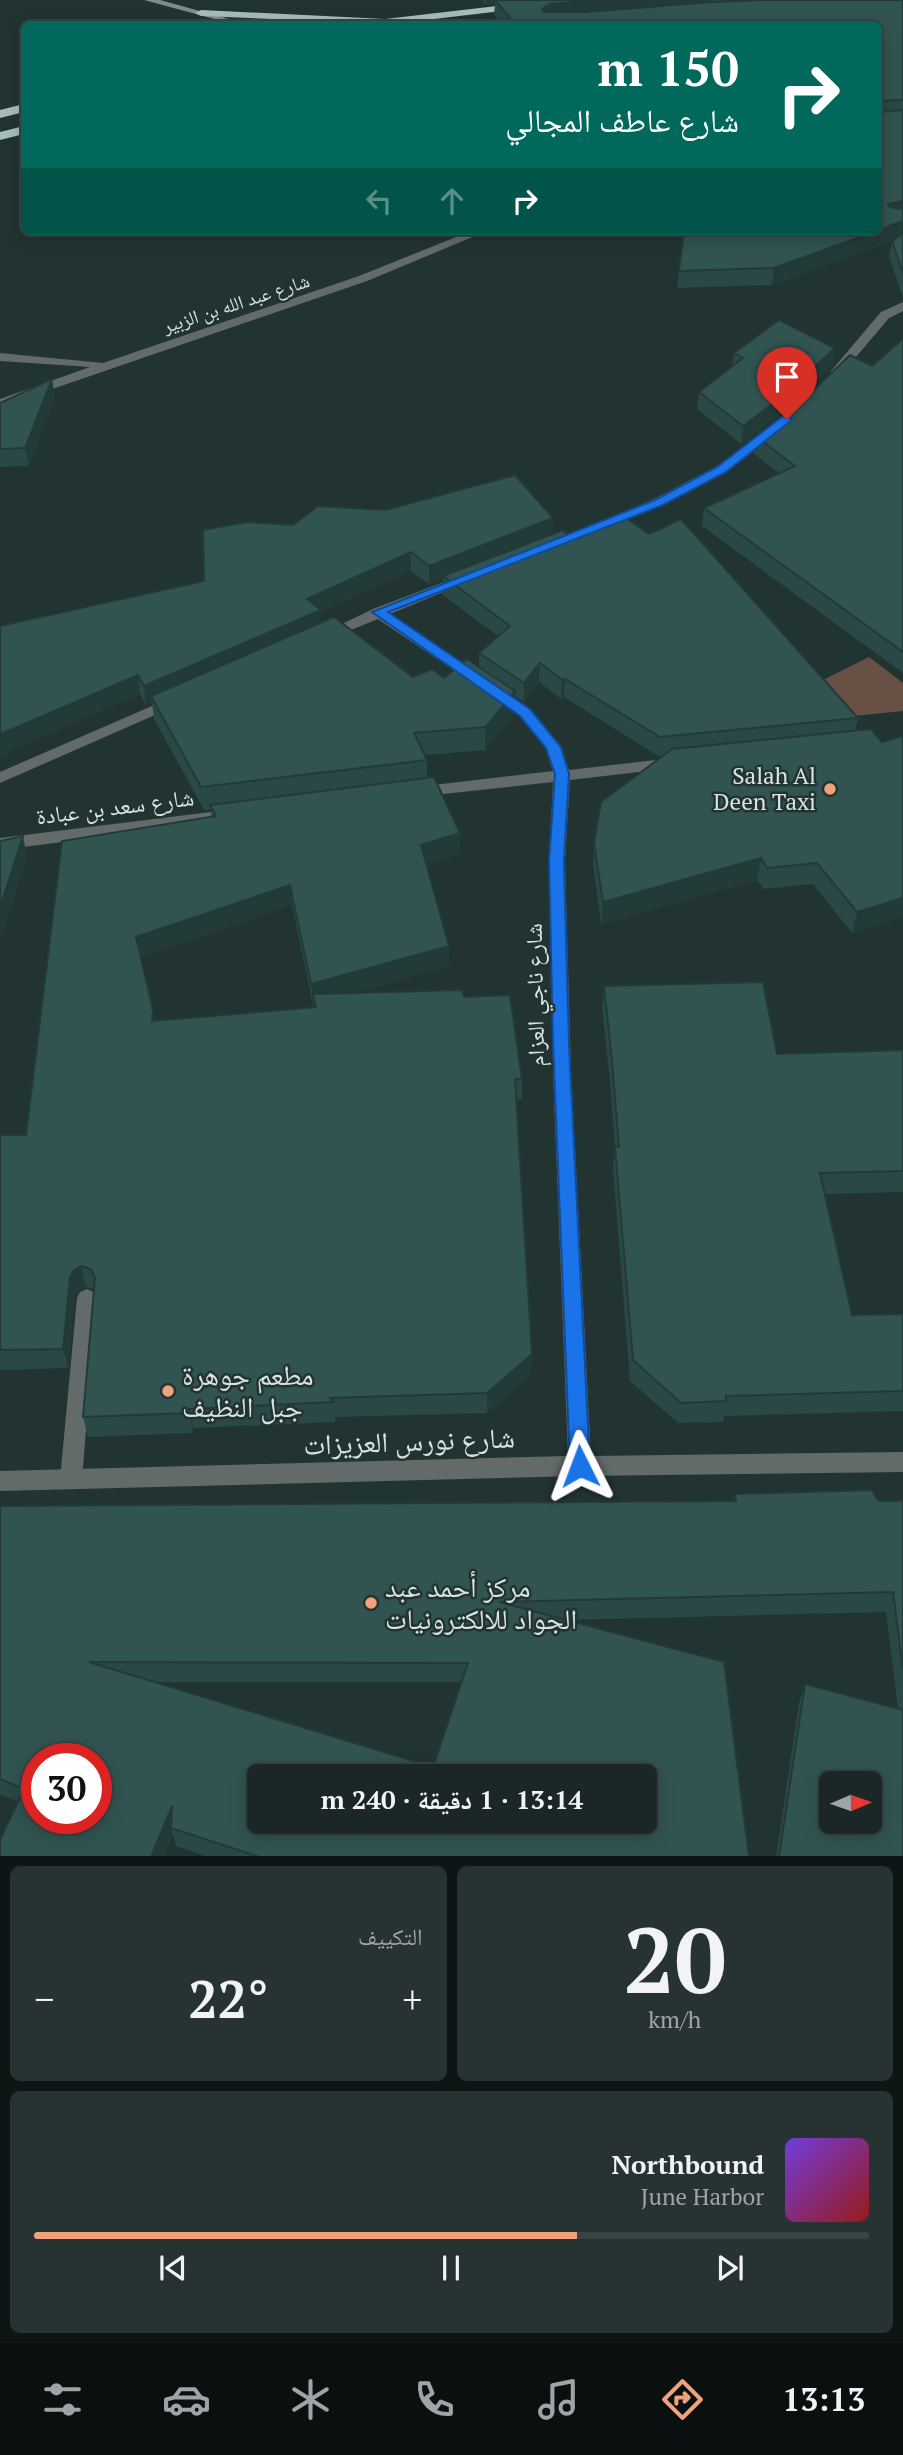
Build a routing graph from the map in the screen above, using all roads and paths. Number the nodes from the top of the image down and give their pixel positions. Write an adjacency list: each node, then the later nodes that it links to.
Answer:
1 (149, 0): 3 (street)
2 (540, 4): 5 (highway)
3 (201, 13): 4 (street); 5 (highway)
4 (218, 21)
5 (387, 21)
6 (21, 109): 7 (highway)
7 (0, 114)
8 (21, 131): 9 (highway)
9 (0, 136)
10 (472, 235): 13 (street, شارع عبد الله بن الزبير)
11 (903, 306): 14 (street)
12 (0, 357): 13 (street)
13 (103, 365): 15 (street, شارع عبد الله بن الزبير)
14 (822, 386)
15 (0, 403)
16 (787, 419): 17 (street)
17 (586, 531)
18 (476, 574): 19 (street)
19 (378, 612): 20 (street); 23 (street, شارع ناجي العزام)
20 (315, 639)
21 (189, 695): 24 (street)
22 (685, 761): 23 (street)
23 (562, 774): 25 (street); 30 (street, شارع ناجي العزام)
24 (0, 778)
25 (398, 794)
26 (233, 815): 27 (street, شارع سعد بن عبادة)
27 (0, 844)
28 (87, 1298): 31 (street)
29 (903, 1462): 30 (street, شارع نورس العزيزات)
30 (580, 1466): 31 (street, شارع نورس العزيزات)
31 (71, 1479): 32 (street, شارع نورس العزيزات)
32 (0, 1481)

